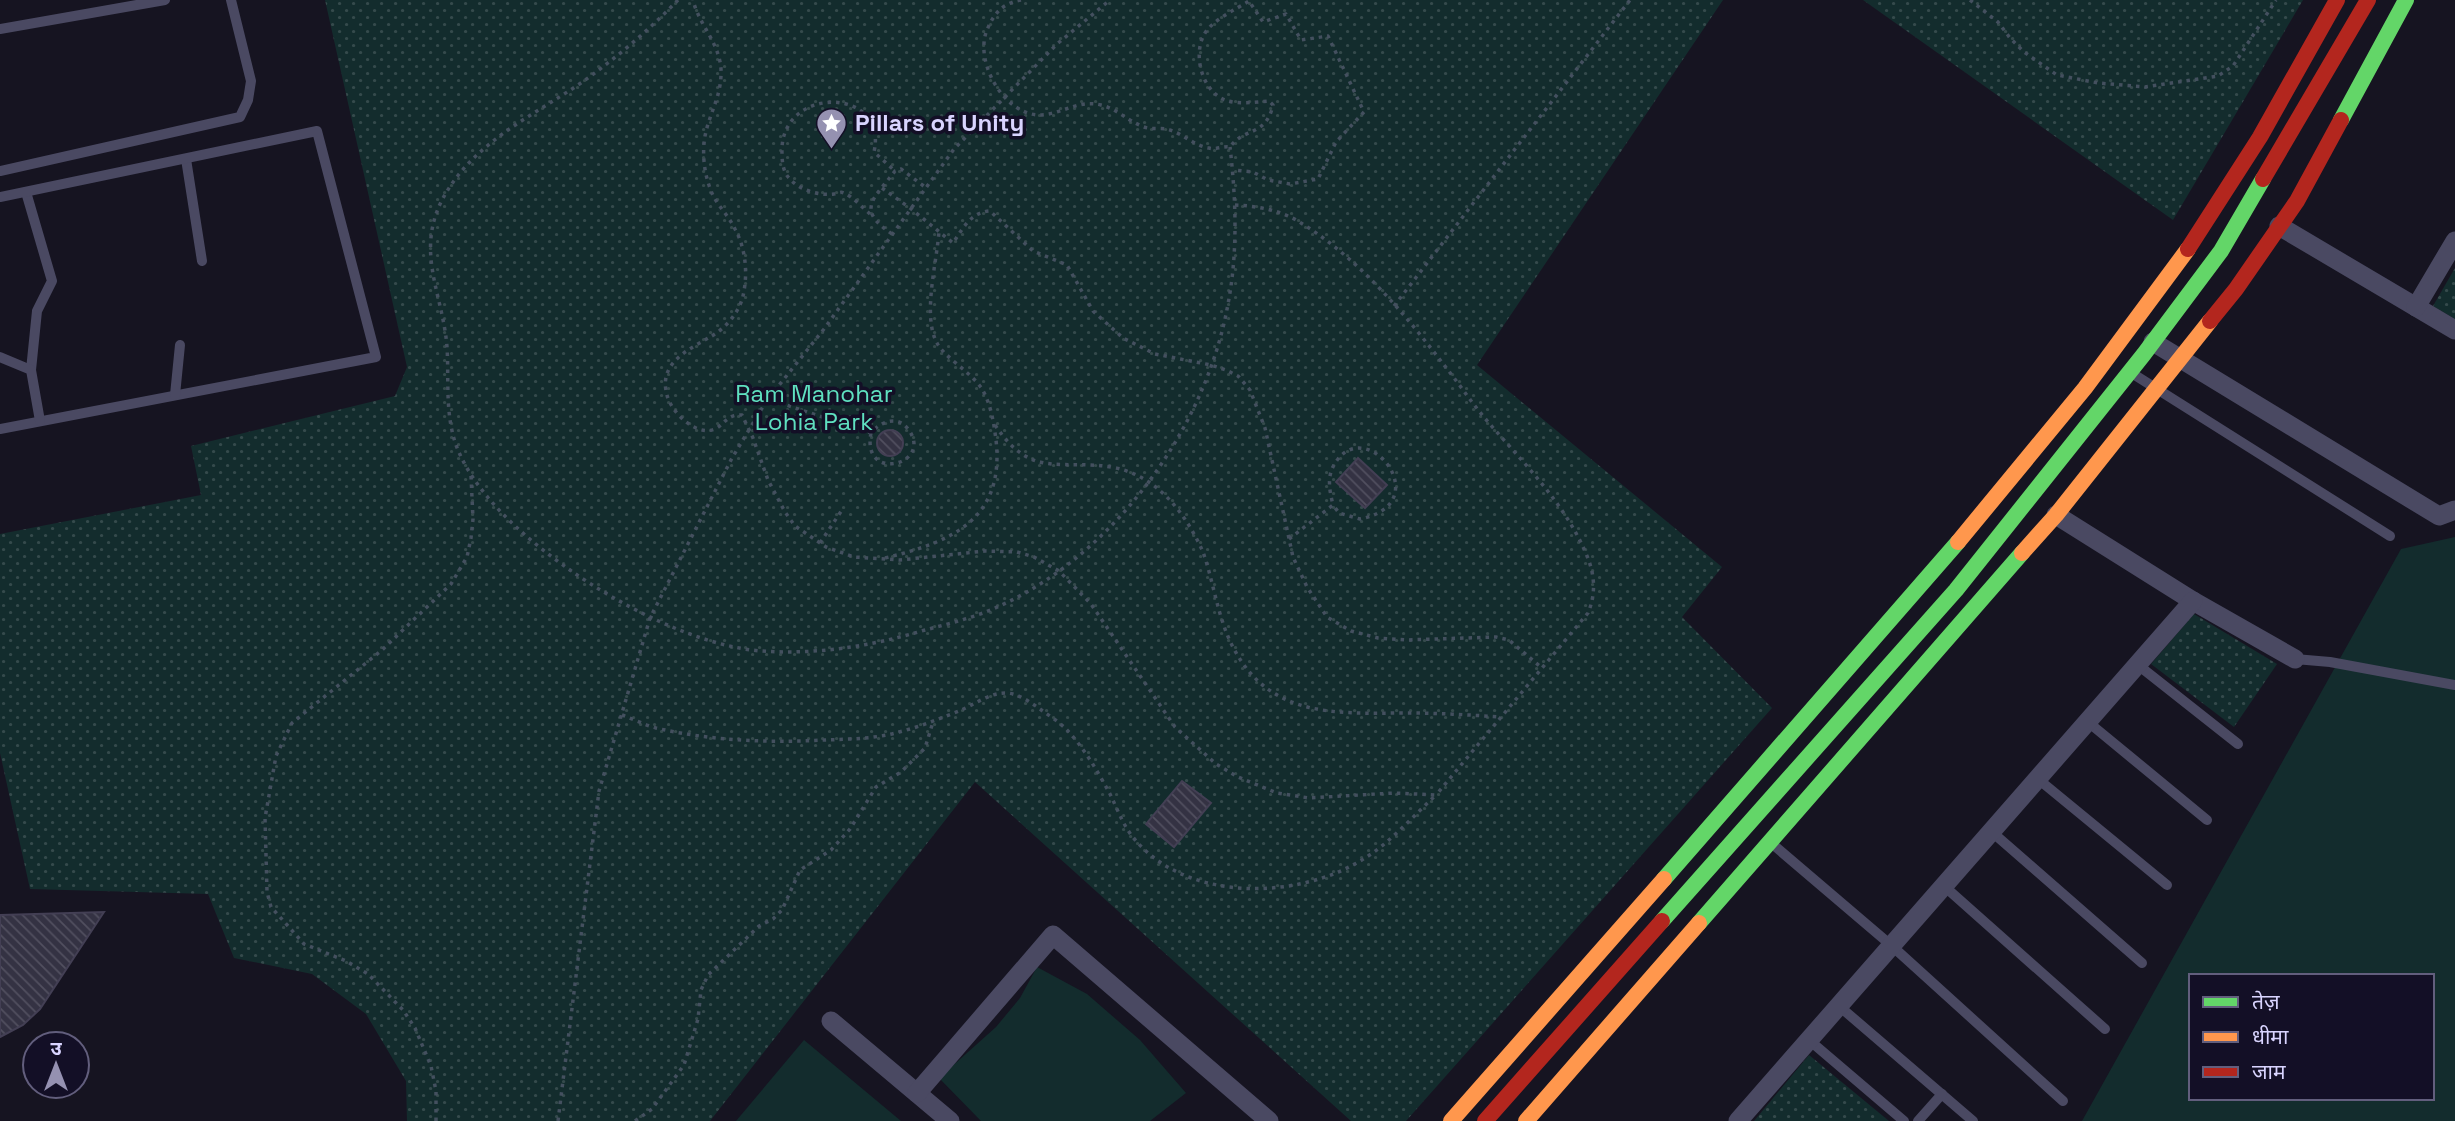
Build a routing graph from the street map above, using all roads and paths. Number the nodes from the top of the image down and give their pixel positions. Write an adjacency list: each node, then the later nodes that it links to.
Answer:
1 (165, 0): 13 (lane)
2 (231, 0): 18 (lane)
3 (678, 0): 51 (path)
4 (693, 0): 49 (path)
5 (1021, 0): 14 (path)
6 (1110, 0): 14 (path)
7 (1630, 0): 32 (path)
8 (1970, 0): 9 (path)
9 (2276, 0)
10 (2337, 0): 38 (street)
11 (2368, 0): 35 (street)
12 (2406, 0): 27 (street)
13 (0, 29)
14 (1006, 96): 15 (path); 20 (path)
15 (1230, 147): 17 (path); 17 (path)
16 (186, 159): 22 (lane); 31 (lane); 44 (lane)
17 (1233, 170): 24 (path)
18 (0, 171)
19 (895, 171): 20 (path); 21 (path); 26 (path)
20 (925, 187): 25 (path)
21 (882, 188): 25 (path); 26 (path)
22 (26, 192): 23 (lane); 41 (lane)
23 (0, 197)
24 (1235, 205): 32 (path); 40 (path)
25 (910, 208): 28 (path); 29 (path)
26 (870, 214): 29 (path)
27 (2279, 226): 33 (street); 39 (street)
28 (939, 232): 40 (path); 47 (path)
29 (892, 234): 45 (path)
30 (2455, 241): 33 (street)
31 (202, 261)
32 (1394, 306): 66 (path)
33 (2416, 307): 34 (street)
34 (2455, 330)
35 (2153, 342): 39 (street); 42 (street)
36 (180, 345): 44 (lane)
37 (0, 357): 41 (lane)
38 (2108, 358): 42 (lane); 94 (street)
39 (2180, 358): 43 (street); 55 (street)
40 (1211, 365): 52 (path); 58 (path)
41 (31, 370): 46 (lane)
42 (2130, 372): 43 (lane); 95 (street)
43 (2156, 389): 56 (street); 57 (lane)
44 (175, 395): 46 (lane)
45 (768, 399): 49 (path); 50 (path)
46 (40, 421): 48 (lane)
47 (995, 425): 52 (path); 60 (path)
48 (0, 429)
49 (748, 430): 59 (path); 63 (path)
50 (871, 433): 50 (path)
51 (471, 474): 63 (path); 89 (path)
52 (1147, 481): 61 (path); 69 (path)
53 (1334, 505): 53 (path); 58 (path)
54 (842, 510): 59 (path)
55 (2455, 510)
56 (2056, 515): 62 (street); 77 (street)
57 (2390, 536)
58 (1289, 539): 66 (path)
59 (820, 543): 60 (path)
60 (881, 559): 61 (path)
61 (1059, 570): 63 (path); 74 (path)
62 (2193, 601): 64 (street); 65 (street)
63 (650, 618): 68 (path)
64 (2295, 659): 67 (lane)
65 (2138, 665): 71 (street); 72 (lane)
66 (1542, 668): 69 (path)
67 (2455, 685)
68 (622, 715): 70 (path); 90 (path)
69 (1501, 717): 74 (path)
70 (933, 722): 74 (path); 91 (path)
71 (2088, 722): 73 (street); 75 (lane)
72 (2238, 744)
73 (2038, 779): 76 (street); 78 (lane)
74 (1436, 795)
75 (2207, 820)
76 (1992, 832): 79 (street); 81 (lane)
77 (1770, 842): 80 (lane); 96 (street)
78 (2167, 885)
79 (1944, 886): 80 (street); 84 (lane)
80 (1892, 946): 82 (street); 88 (lane)
81 (2142, 963)
82 (1839, 1006): 85 (street); 87 (lane)
83 (831, 1021): 86 (street)
84 (2105, 1029)
85 (1809, 1040): 97 (street); 98 (lane)
86 (917, 1093): 92 (street); 93 (street)
87 (1942, 1094): 99 (lane); 100 (lane)
88 (2063, 1101)
89 (436, 1121)
90 (558, 1121)
91 (635, 1121)
92 (950, 1121)
93 (1269, 1121)
94 (1451, 1121)
95 (1485, 1121)
96 (1526, 1121)
97 (1738, 1121)
98 (1904, 1121)
99 (1918, 1121)
100 (1973, 1121)

